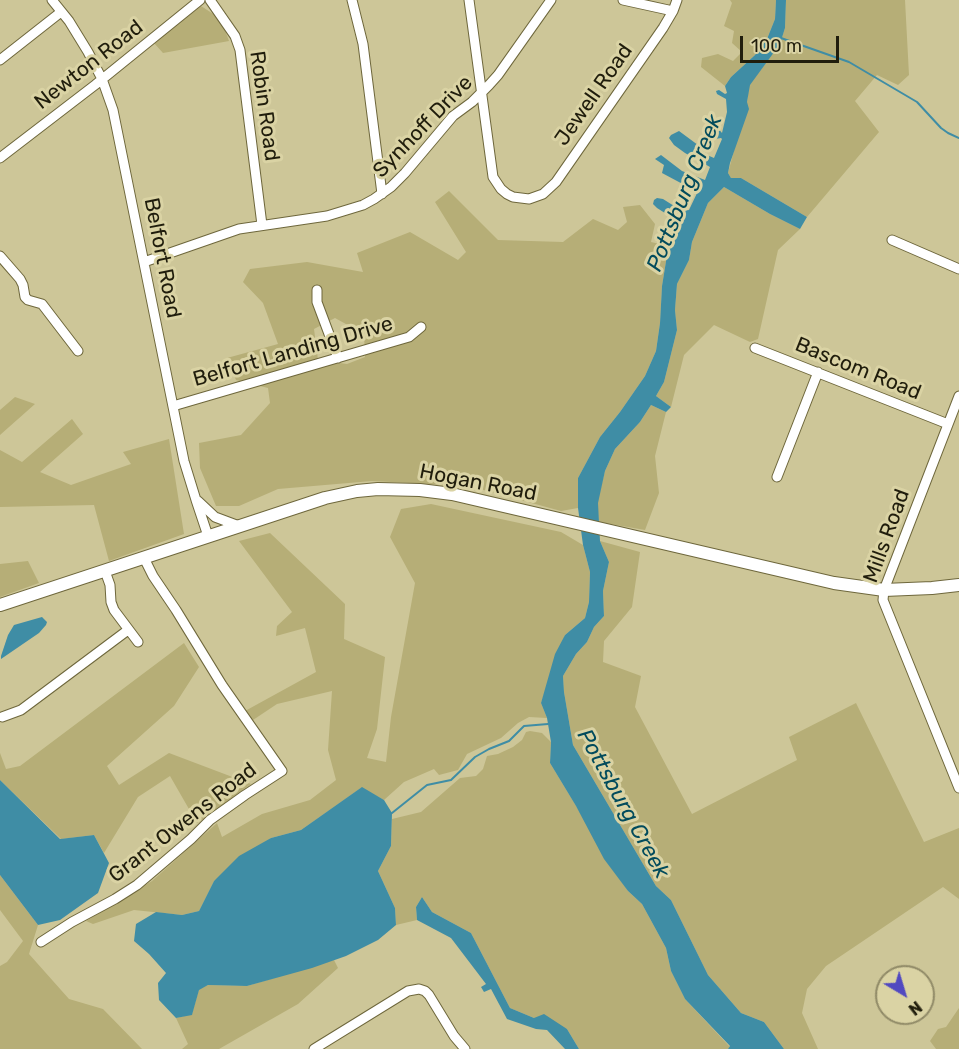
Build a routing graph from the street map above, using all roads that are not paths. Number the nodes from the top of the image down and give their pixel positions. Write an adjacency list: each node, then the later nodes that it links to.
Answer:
1 (52, 0): 10 (street, Belfort Road)
2 (200, 0): 12 (street, Newton Road)
3 (210, 0): 16 (street, Robin Road)
4 (352, 0): 15 (street)
5 (469, 0): 13 (street)
6 (551, 0): 13 (street, Synhoff Drive)
7 (623, 0): 9 (street)
8 (677, 0): 9 (street, Jewell Road)
9 (673, 11): 13 (street, Jewell Road)
10 (61, 12): 11 (street); 12 (street, Belfort Road)
11 (0, 60)
12 (102, 79): 14 (street, Newton Road); 19 (street, Belfort Road)
13 (481, 93): 15 (street, Synhoff Drive)
14 (0, 158)
15 (382, 194): 16 (street, Synhoff Drive)
16 (262, 225): 19 (street, Synhoff Drive)
17 (892, 240): 20 (street)
18 (0, 256): 24 (street)
19 (144, 262): 28 (street, Belfort Road)
20 (959, 269)
21 (318, 290): 25 (street)
22 (421, 327): 25 (street, Belfort Landing Drive)
23 (755, 348): 26 (street, Bascom Road)
24 (78, 351)
25 (338, 357): 28 (street, Belfort Landing Drive)
26 (818, 372): 29 (street, Bascom Road); 30 (street)
27 (958, 400): 29 (street, Mills Road)
28 (173, 406): 31 (street, Belfort Road)
29 (948, 424): 37 (street, Mills Road)
30 (777, 477)
31 (196, 500): 32 (street); 33 (street, Belfort Road)
32 (239, 526): 33 (main road, Hogan Road); 37 (main road, Hogan Road)
33 (208, 536): 34 (main road, Hogan Road)
34 (144, 558): 35 (main road, Hogan Road); 43 (street, Grant Owens Road)
35 (105, 571): 38 (main road, Hogan Road); 39 (street)
36 (958, 586): 37 (main road, Hogan Road)
37 (884, 590): 42 (street, Mills Road)
38 (0, 605)
39 (128, 630): 40 (street); 41 (street)
40 (138, 642)
41 (2, 717)
42 (959, 788)
43 (41, 942)
44 (314, 1049): 45 (street)
45 (463, 1049)

